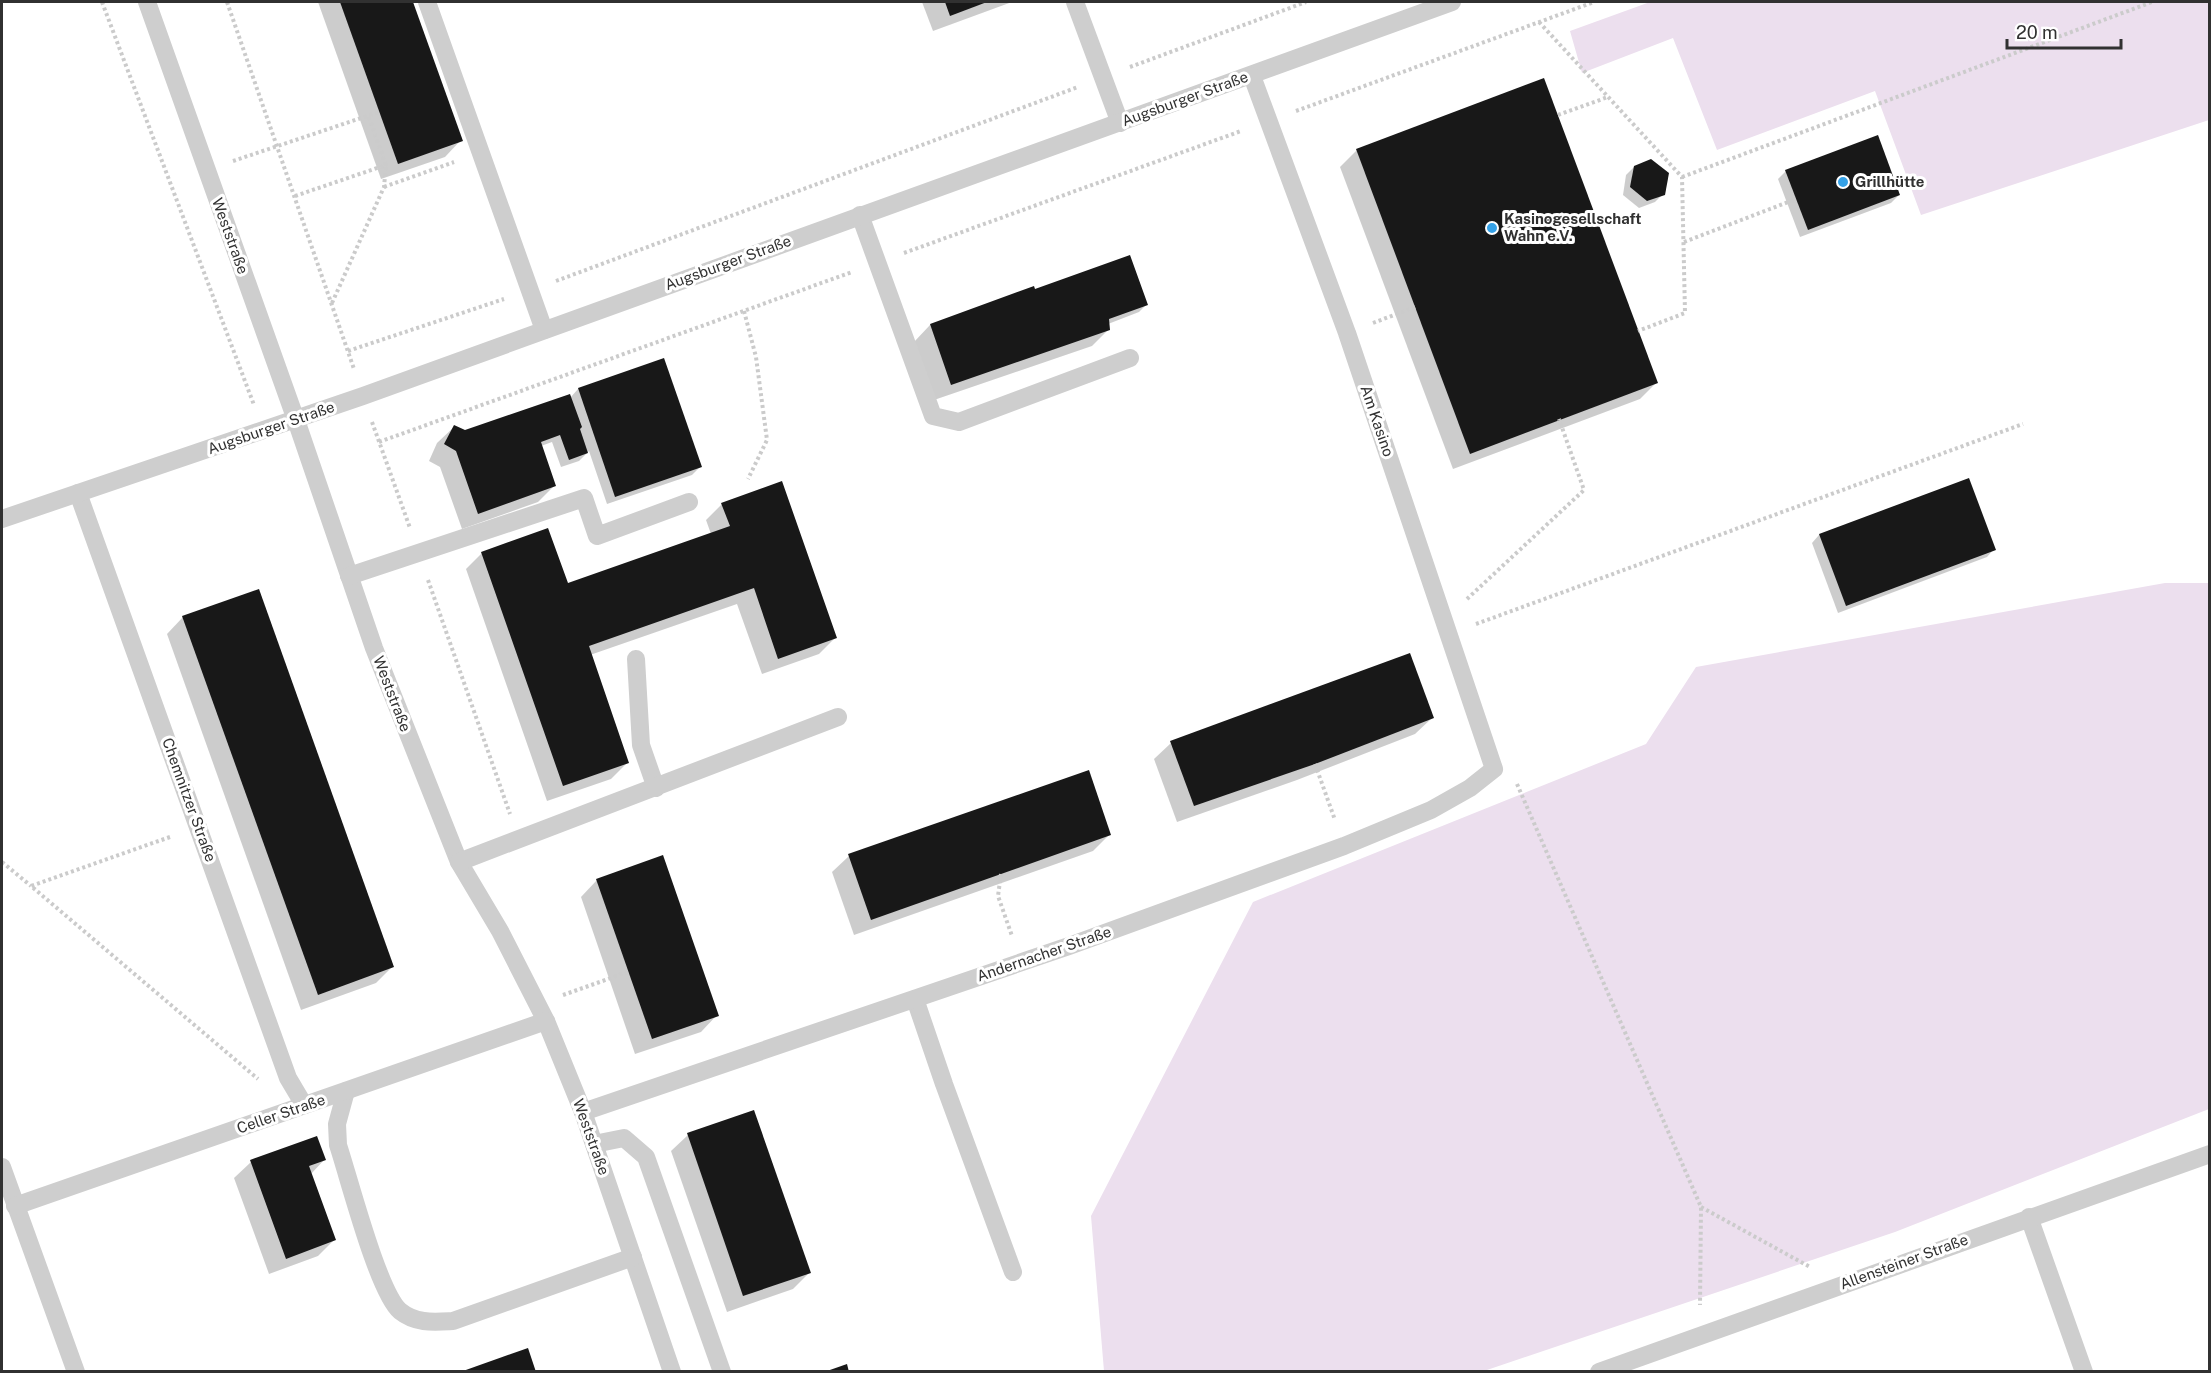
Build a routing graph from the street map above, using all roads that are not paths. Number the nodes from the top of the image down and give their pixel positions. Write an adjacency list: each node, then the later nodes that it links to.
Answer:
1 (147, 2): 10 (lane, Weststraße)
2 (427, 2): 8 (lane)
3 (1076, 2): 6 (lane)
4 (1452, 2): 5 (lane, Augsburger Straße)
5 (1252, 76): 6 (lane, Augsburger Straße); 17 (lane, Am Kasino)
6 (1120, 123): 7 (lane, Augsburger Straße)
7 (860, 215): 8 (lane, Augsburger Straße); 9 (lane)
8 (544, 330): 10 (lane, Augsburger Straße)
9 (1130, 358)
10 (296, 420): 11 (lane, Augsburger Straße); 14 (lane, Weststraße)
11 (78, 493): 13 (lane, Augsburger Straße); 23 (lane, Chemnitzer Straße)
12 (689, 502): 14 (lane)
13 (2, 519)
14 (349, 576): 19 (lane, Weststraße)
15 (636, 659): 18 (lane)
16 (838, 717): 18 (lane)
17 (1494, 769): 20 (lane, Andernacher Straße)
18 (656, 788): 19 (lane)
19 (459, 862): 21 (lane, Weststraße)
20 (915, 999): 24 (lane, Andernacher Straße); 31 (lane)
21 (546, 1022): 22 (lane, Celler Straße); 24 (lane, Weststraße)
22 (346, 1091): 23 (lane, Celler Straße); 30 (lane)
23 (304, 1105): 28 (lane, Celler Straße)
24 (583, 1112): 25 (lane, Weststraße)
25 (594, 1144): 30 (lane, Weststraße); 34 (lane)
26 (2210, 1154): 29 (lane, Allensteiner Straße)
27 (2, 1167): 28 (lane)
28 (15, 1206): 32 (lane)
29 (2030, 1217): 35 (lane, Allensteiner Straße); 36 (lane)
30 (633, 1257): 33 (lane, Weststraße)
31 (1013, 1272)
32 (76, 1371)
33 (672, 1371)
34 (722, 1371)
35 (1599, 1371)
36 (2084, 1371)

